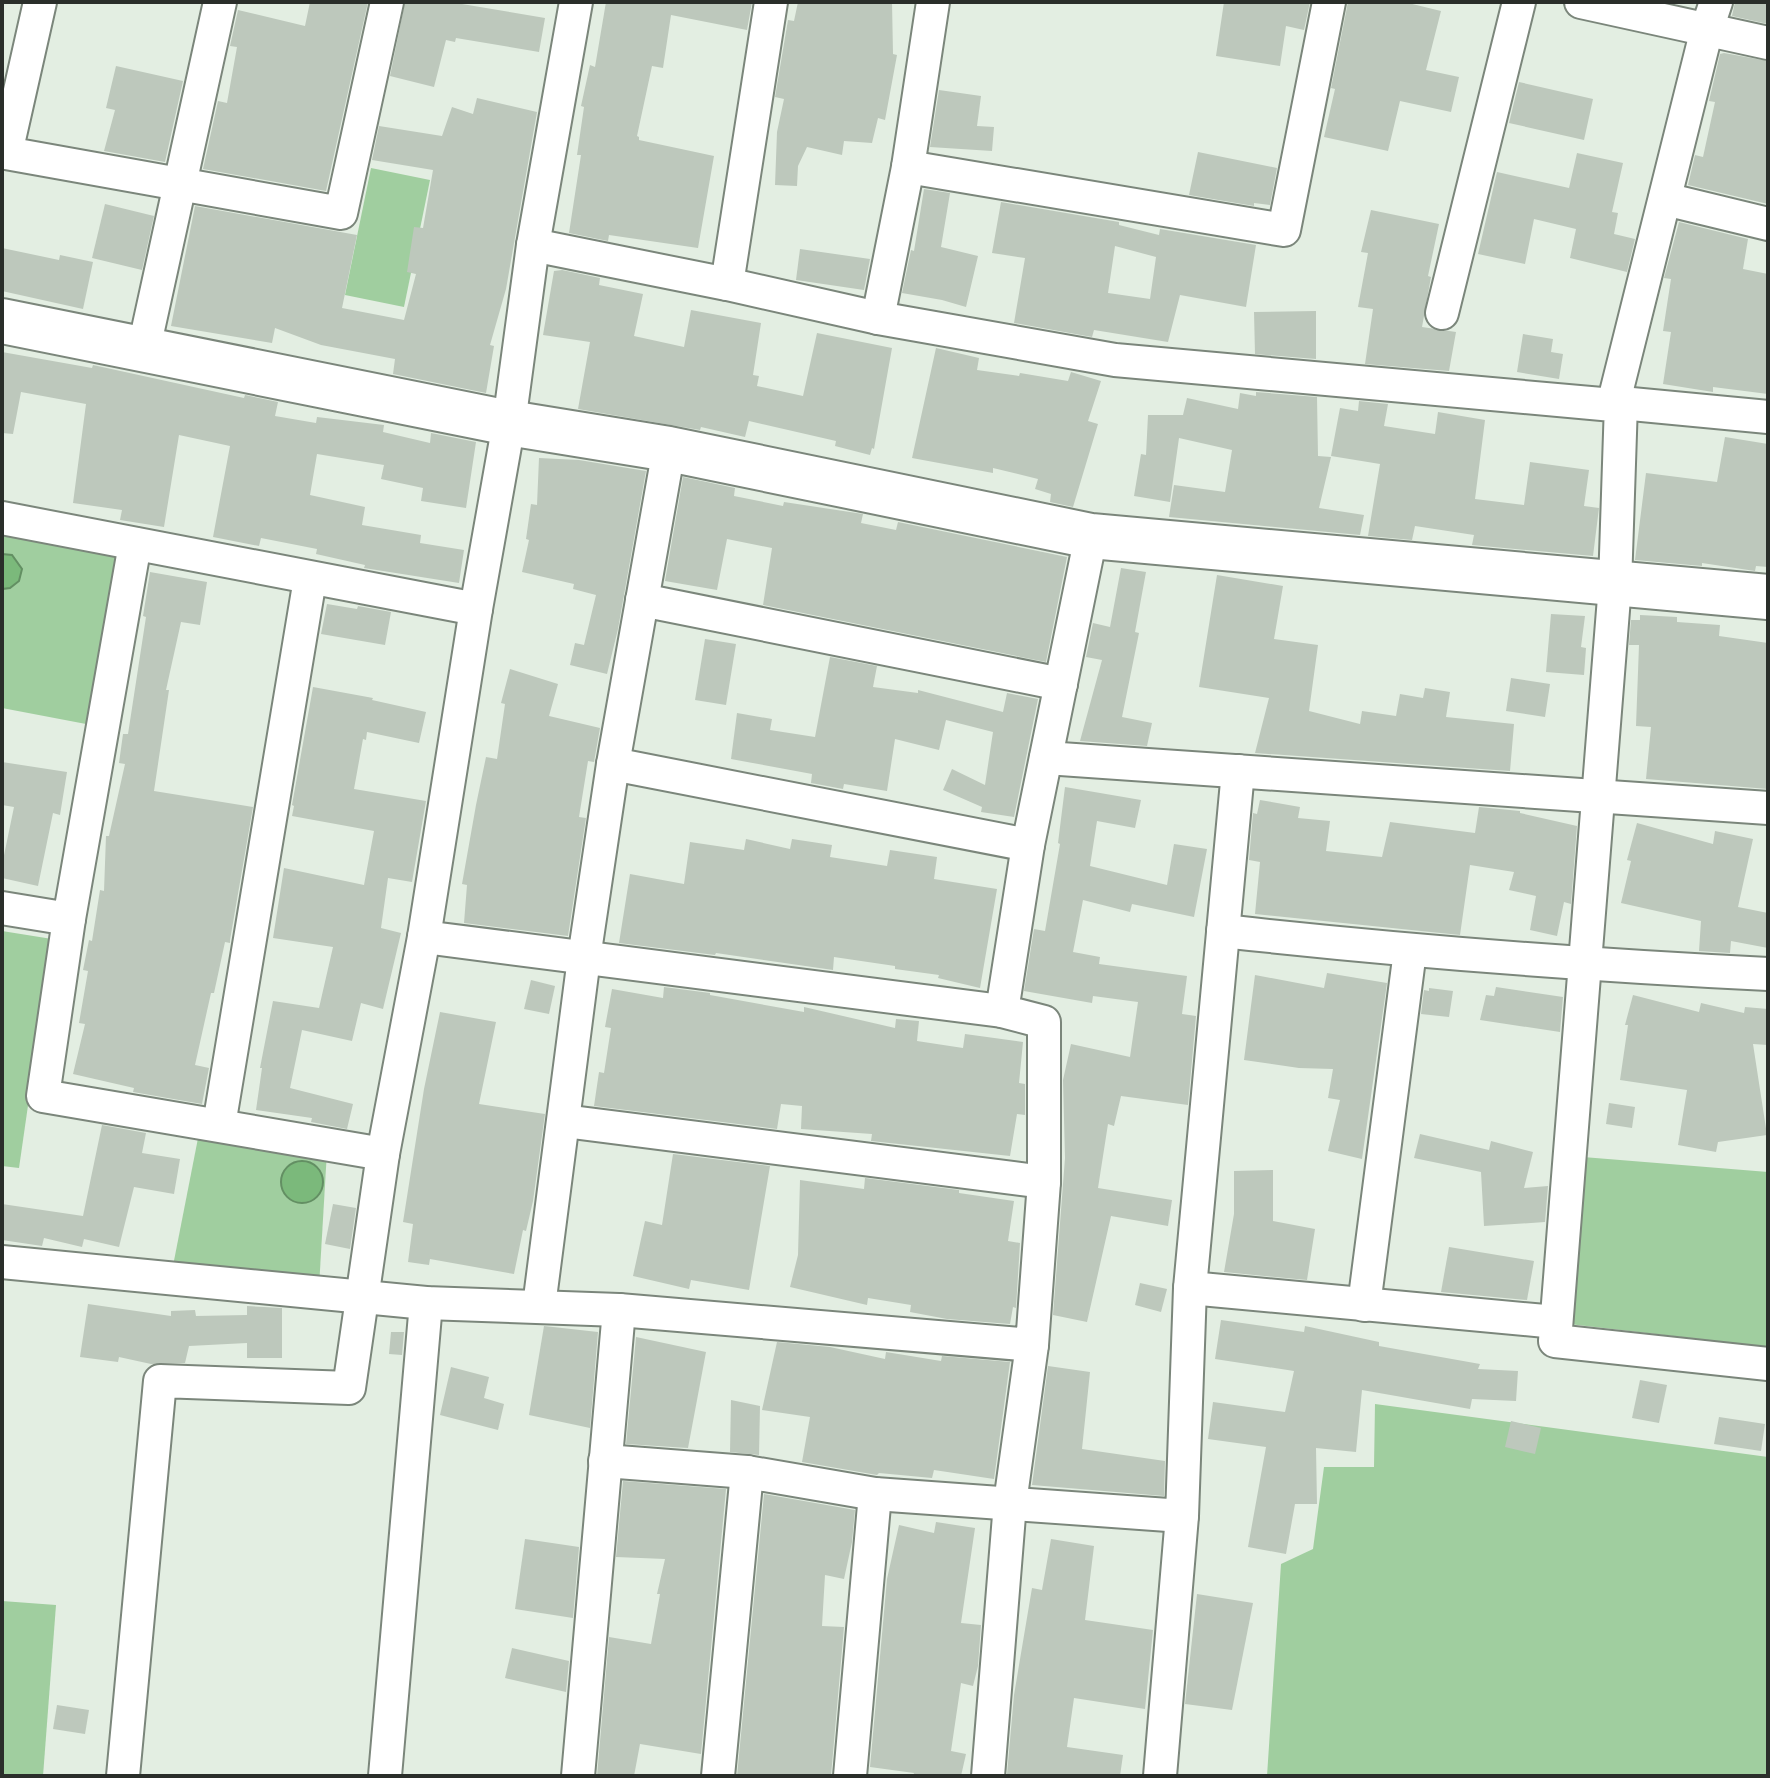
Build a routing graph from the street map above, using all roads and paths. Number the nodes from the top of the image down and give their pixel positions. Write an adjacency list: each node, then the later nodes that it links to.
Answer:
1 (40, 2): 13 (street)
2 (220, 2): 13 (street)
3 (387, 2): 13 (street)
4 (576, 2): 16 (street)
5 (771, 2): 17 (street)
6 (933, 2): 12 (street)
7 (1329, 2): 12 (street)
8 (1519, 2): 19 (street)
9 (1581, 2): 10 (street)
10 (1712, 16): 11 (street); 14 (street)
11 (1768, 43)
12 (908, 167): 20 (street)
13 (180, 183): 22 (street)
14 (1665, 199): 15 (street); 23 (street)
15 (1768, 224)
16 (533, 245): 17 (street); 24 (street)
17 (727, 284): 20 (street)
18 (2, 310): 22 (street)
19 (1442, 313)
20 (878, 318): 23 (street)
21 (2, 321): 22 (street)
22 (145, 343): 24 (street)
23 (1617, 404): 25 (street); 31 (street)
24 (510, 417): 26 (street); 31 (street); 34 (street)
25 (1768, 417)
26 (669, 449): 28 (street); 33 (street)
27 (2, 518): 29 (street)
28 (1091, 536): 31 (street); 35 (street)
29 (135, 544): 30 (street); 43 (street)
30 (310, 579): 34 (street); 52 (street)
31 (1615, 579): 32 (street); 39 (street)
32 (1768, 597)
33 (642, 600): 35 (street); 37 (street)
34 (476, 609): 45 (street)
35 (1061, 684): 36 (street)
36 (1046, 758): 38 (street); 41 (street)
37 (613, 764): 41 (street); 47 (street)
38 (1238, 771): 39 (street); 44 (street)
39 (1598, 798): 40 (street); 48 (street)
40 (1768, 808)
41 (1028, 845): 50 (street)
42 (2, 908): 43 (street)
43 (69, 919): 52 (street)
44 (1223, 931): 46 (street); 56 (street)
45 (424, 937): 47 (street); 53 (street)
46 (1410, 951): 48 (street); 59 (street)
47 (584, 958): 50 (street); 51 (street)
48 (1585, 965): 49 (street); 62 (street)
49 (1768, 974)
50 (1002, 1011): 54 (street)
51 (564, 1121): 54 (street); 60 (street)
52 (219, 1125): 53 (street)
53 (383, 1154): 57 (street)
54 (1044, 1182): 63 (street)
55 (2, 1262): 57 (street)
56 (1190, 1288): 59 (street); 69 (street)
57 (362, 1297): 58 (street); 70 (street)
58 (426, 1303): 60 (street); 71 (street)
59 (1364, 1305): 62 (street)
60 (539, 1306): 61 (street)
61 (619, 1310): 63 (street); 65 (street)
62 (1556, 1322): 64 (street)
63 (1032, 1345): 68 (street)
64 (1768, 1364)
65 (605, 1461): 66 (street); 72 (street)
66 (747, 1472): 67 (street); 73 (street)
67 (875, 1494): 68 (street); 74 (street)
68 (1010, 1503): 69 (street); 75 (street)
69 (1182, 1516): 76 (street)
70 (123, 1776)
71 (385, 1776)
72 (578, 1776)
73 (718, 1776)
74 (850, 1776)
75 (988, 1776)
76 (1160, 1776)

